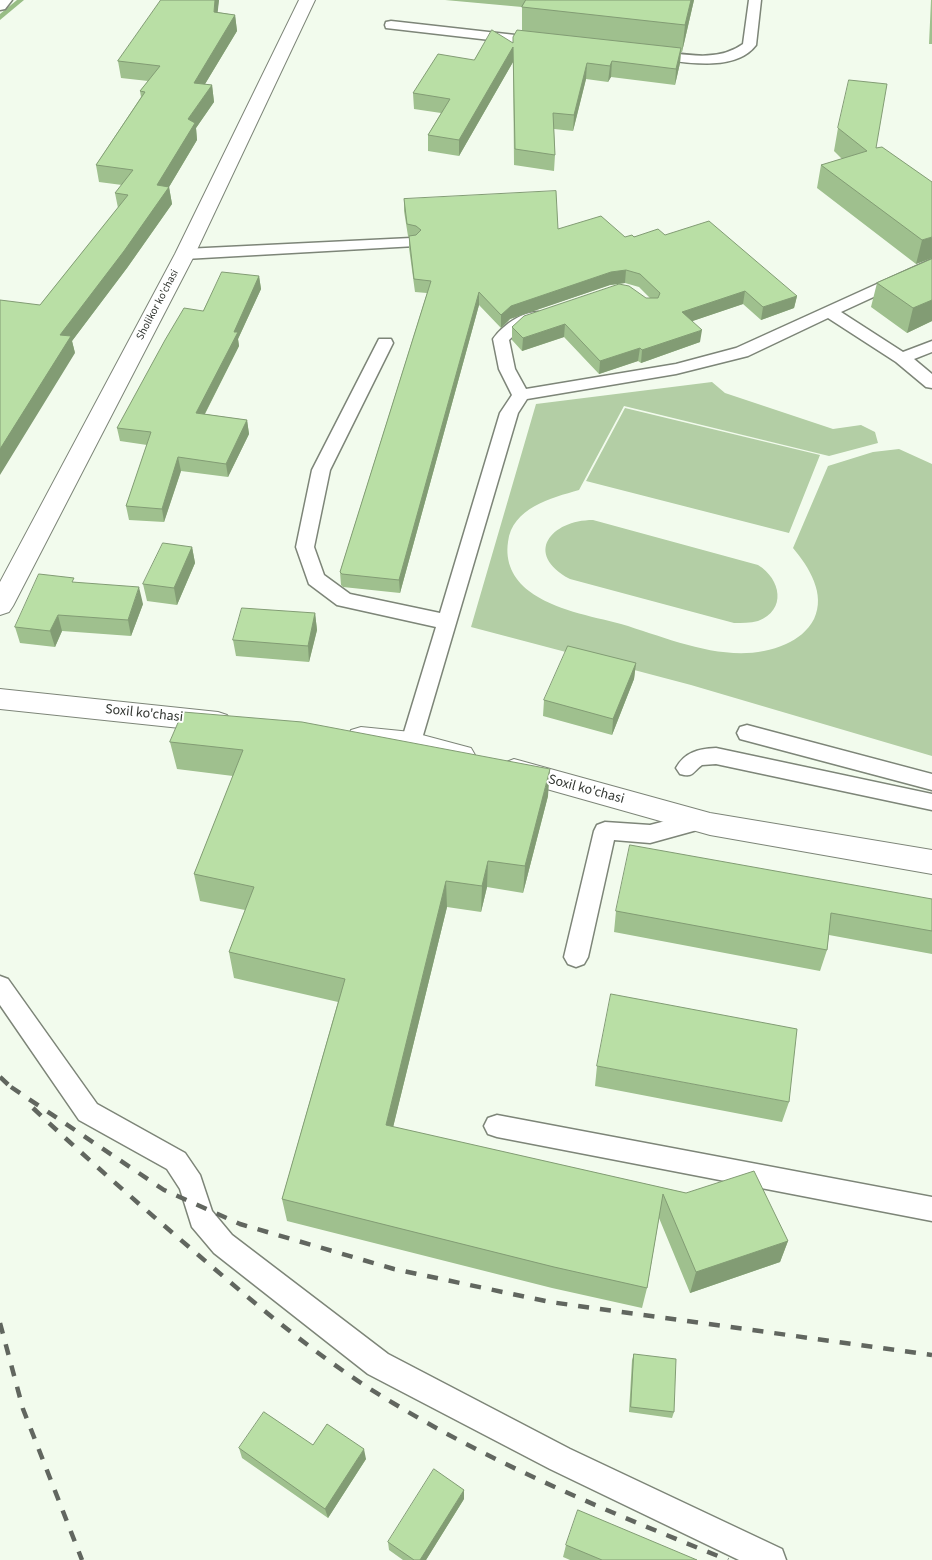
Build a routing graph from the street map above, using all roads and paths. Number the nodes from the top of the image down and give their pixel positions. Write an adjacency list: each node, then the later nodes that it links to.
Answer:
1 (6, 0): 4 (lane)
2 (307, 0): 9 (street, Sholikor ko'chasi)
3 (756, 0): 7 (lane)
4 (0, 6)
5 (391, 25): 6 (lane)
6 (556, 44)
7 (634, 52)
8 (411, 243): 9 (lane)
9 (185, 254): 18 (street, Sholikor ko'chasi)
10 (932, 264): 12 (lane)
11 (554, 311): 17 (lane)
12 (830, 312): 15 (lane); 17 (lane)
13 (384, 343): 19 (lane)
14 (932, 346): 15 (lane)
15 (902, 358): 16 (lane)
16 (932, 383)
17 (520, 396): 19 (lane)
18 (0, 606)
19 (447, 622): 24 (lane)
20 (0, 699): 21 (street, Soxil ko'chasi)
21 (245, 724)
22 (747, 733): 26 (lane)
23 (333, 734): 24 (street, Soxil ko'chasi)
24 (411, 742): 28 (street, Soxil ko'chasi)
25 (687, 768): 27 (lane)
26 (932, 782)
27 (932, 802)
28 (700, 821): 29 (street, Soxil ko'chasi); 30 (lane)
29 (932, 862)
30 (576, 957)
31 (0, 986): 34 (lane)
32 (497, 1126): 33 (lane)
33 (932, 1208)
34 (771, 1560)

